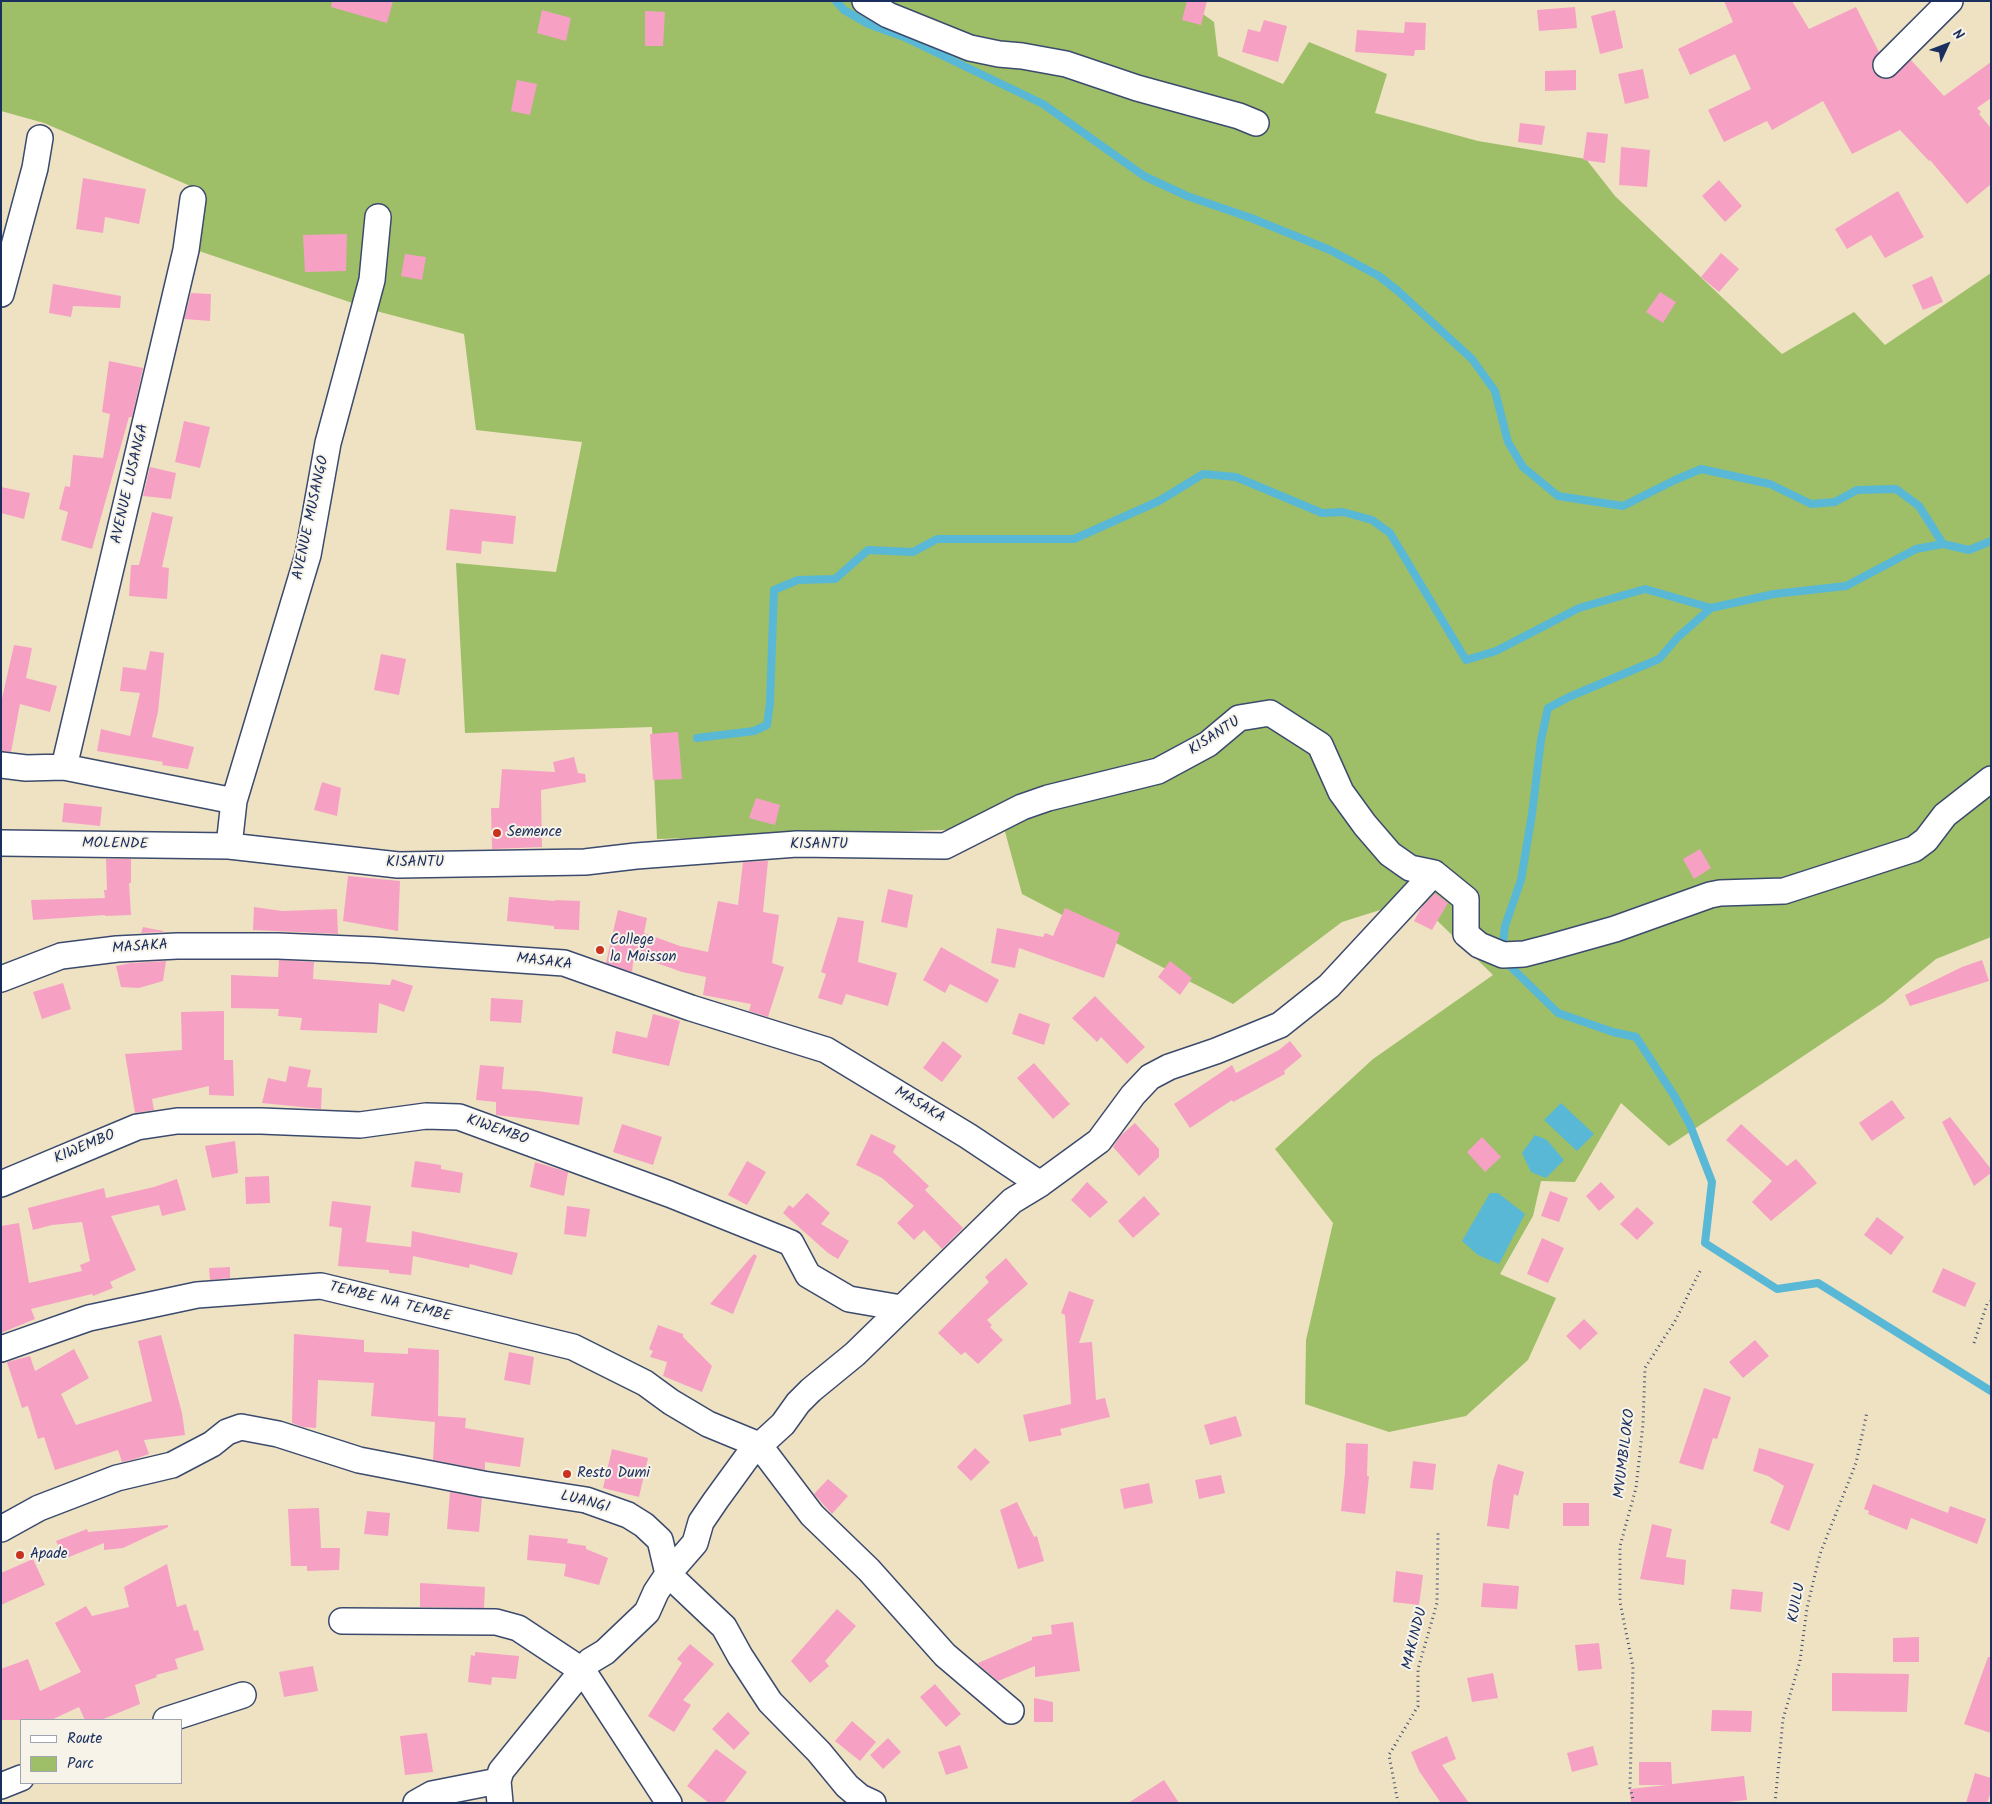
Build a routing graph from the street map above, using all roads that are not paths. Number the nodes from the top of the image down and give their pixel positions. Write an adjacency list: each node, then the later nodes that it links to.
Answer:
1 (865, 1): 4 (street)
2 (1950, 1): 3 (street)
3 (1886, 64)
4 (1256, 123)
5 (40, 138): 8 (street)
6 (193, 199): 10 (street, AVENUE LUSANGA)
7 (378, 217): 12 (street, AVENUE MUSANGO)
8 (1, 294)
9 (1, 765): 10 (street)
10 (64, 767): 12 (street)
11 (1991, 779): 15 (street)
12 (234, 801): 14 (street, AVENUE MUSANGO)
13 (1, 843): 14 (street, MOLENDE)
14 (229, 846): 15 (street, KISANTU)
15 (1434, 873): 18 (street)
16 (1, 980): 18 (street, MASAKA)
17 (1, 1184): 19 (street, KIWEMBO)
18 (1040, 1184): 19 (street)
19 (901, 1308): 21 (street)
20 (1, 1349): 21 (street, TEMBE NA TEMBE)
21 (759, 1444): 23 (street); 27 (street)
22 (1, 1529): 23 (street, LUANGI)
23 (668, 1574): 25 (street); 34 (street)
24 (342, 1621): 25 (street)
25 (582, 1671): 31 (street); 33 (street)
26 (243, 1695): 28 (street)
27 (1011, 1711)
28 (169, 1719)
29 (20, 1778): 30 (street)
30 (1, 1786)
31 (499, 1792): 32 (street)
32 (416, 1803)
33 (669, 1803)
34 (873, 1803)

